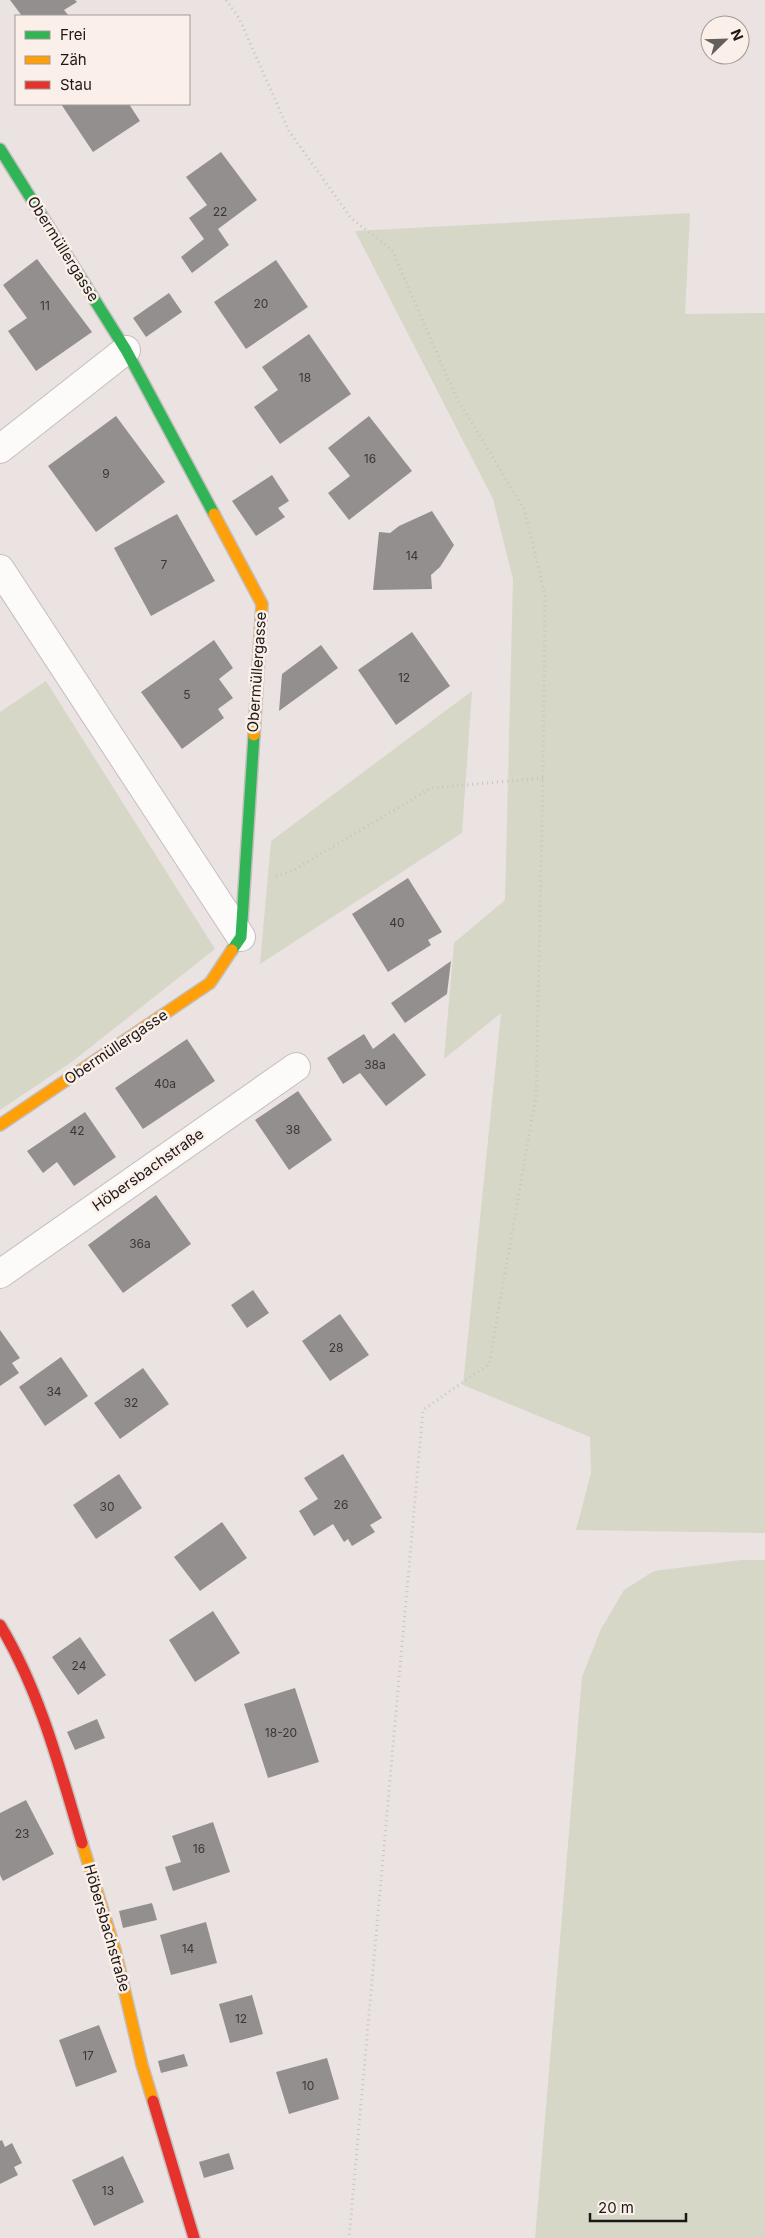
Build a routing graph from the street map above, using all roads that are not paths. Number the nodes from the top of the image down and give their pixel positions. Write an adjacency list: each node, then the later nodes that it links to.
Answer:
1 (0, 149): 2 (street, Obermüllergasse)
2 (126, 350): 3 (street); 5 (street, Obermüllergasse)
3 (0, 449)
4 (0, 569): 5 (street)
5 (241, 937): 7 (street, Obermüllergasse)
6 (296, 1067): 8 (street, Höbersbachstraße)
7 (0, 1125)
8 (0, 1274)
9 (0, 1625): 10 (street, Höbersbachstraße)
10 (194, 2238)

